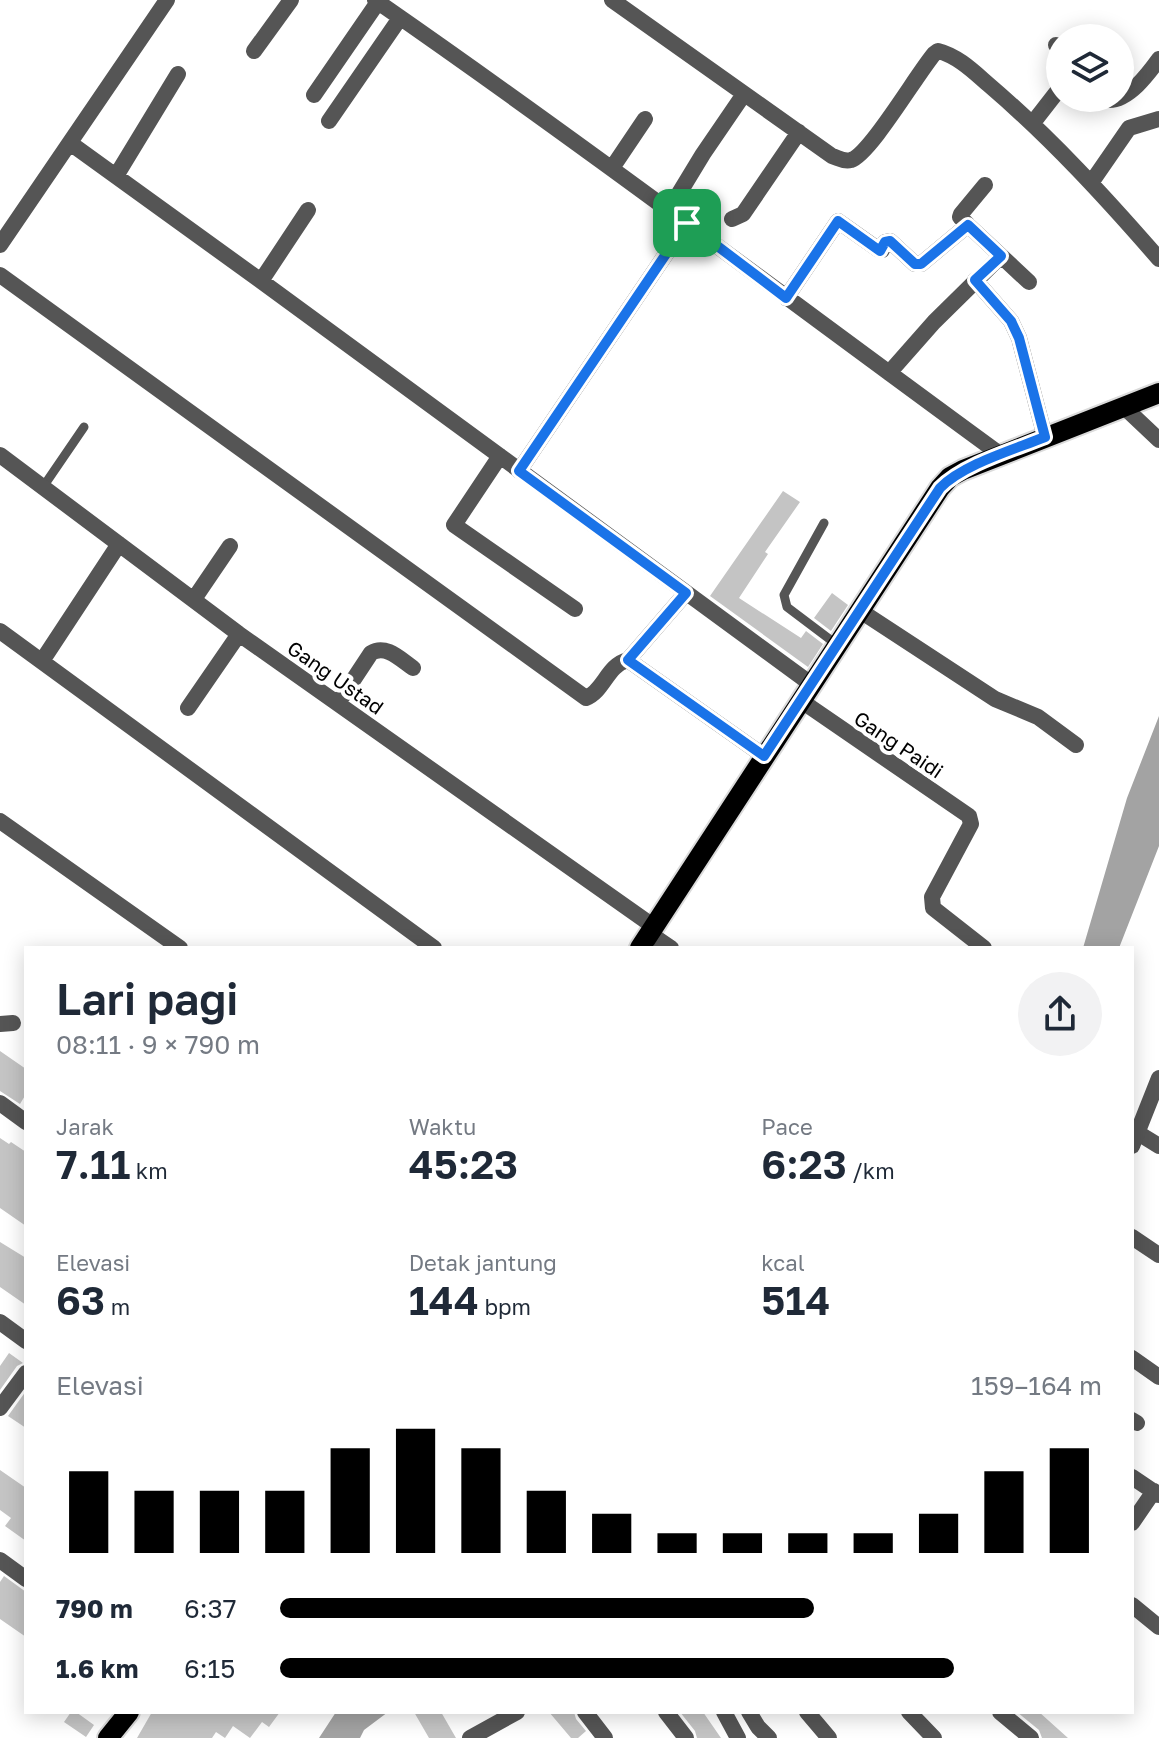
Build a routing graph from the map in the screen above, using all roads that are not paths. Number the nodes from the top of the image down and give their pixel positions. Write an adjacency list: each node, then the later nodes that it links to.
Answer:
1 (167, 0): 18 (street)
2 (291, 0): 6 (street)
3 (612, 0): 10 (street)
4 (376, 1): 5 (street); 11 (street)
5 (400, 18): 15 (street); 19 (street)
6 (254, 51)
7 (1159, 59): 9 (street)
8 (178, 74): 20 (street)
9 (1134, 86)
10 (744, 94): 17 (street); 24 (street)
11 (314, 95)
12 (1046, 106): 16 (street)
13 (645, 119): 19 (street)
14 (1159, 119): 21 (street)
15 (329, 121)
16 (1032, 124): 17 (street); 21 (street)
17 (799, 132): 25 (street)
18 (70, 143): 20 (street, Gang Paidi); 28 (street)
19 (612, 168): 24 (street)
20 (116, 176): 33 (street, Gang Paidi)
21 (1091, 183): 30 (street)
22 (985, 185): 27 (street)
23 (308, 210): 33 (street)
24 (669, 210): 26 (street)
25 (732, 219)
26 (687, 223): 35 (street); 45 (street)
27 (968, 225): 29 (street); 35 (street)
28 (0, 245)
29 (1001, 256): 32 (street); 34 (street)
30 (1159, 259)
31 (0, 275): 57 (street)
32 (975, 280): 36 (street); 40 (street)
33 (261, 281): 44 (street, Gang Paidi)
34 (1029, 282)
35 (786, 298): 36 (street)
36 (889, 373): 43 (street)
37 (1159, 393): 38 (main road)
38 (1123, 406): 40 (main road); 41 (street)
39 (84, 427): 46 (lane)
40 (1045, 437): 43 (main road)
41 (1159, 440)
42 (0, 455): 46 (street, Gang Ustad)
43 (1001, 455): 53 (main road)
44 (500, 456): 45 (street, Gang Paidi); 52 (street)
45 (519, 471): 50 (street, Gang Paidi)
46 (43, 487): 48 (street, Gang Ustad)
47 (824, 523): 56 (lane)
48 (119, 544): 51 (street, Gang Ustad); 58 (street)
49 (230, 546): 51 (street)
50 (686, 593): 57 (street); 60 (street, Gang Paidi)
51 (194, 599): 55 (street, Gang Ustad)
52 (575, 609)
53 (859, 610): 56 (main road); 63 (street)
54 (0, 631): 58 (street)
55 (239, 634): 61 (street, Gang Ustad); 62 (street)
56 (836, 644): 60 (main road)
57 (628, 660): 64 (street)
58 (42, 661): 68 (street)
59 (413, 668): 61 (street)
60 (805, 692): 64 (main road); 70 (street, Gang Paidi)
61 (338, 703): 66 (street, Gang Ustad)
62 (188, 708)
63 (1076, 745)
64 (764, 756): 66 (main road)
65 (0, 821): 67 (street)
66 (647, 936): 69 (street, Gang Ustad)
67 (177, 946)
68 (431, 946)
69 (667, 946)
70 (981, 946)
71 (1159, 1078): 73 (street)
72 (0, 1103): 74 (street)
73 (1154, 1107): 75 (street)
74 (24, 1121)
75 (1135, 1139): 76 (street)
76 (1159, 1146)
77 (1134, 1238): 78 (street)
78 (1159, 1255)
79 (0, 1322): 80 (street)
80 (24, 1340)
81 (1134, 1359): 83 (street)
82 (24, 1376): 84 (street)
83 (1159, 1377)
84 (0, 1408)
85 (1134, 1478): 86 (street)
86 (1157, 1493): 87 (street)
87 (1134, 1521)
88 (0, 1560): 89 (street)
89 (24, 1578)
90 (1134, 1607): 91 (street)
91 (1159, 1627)
92 (127, 1714): 101 (main road)
93 (513, 1714): 102 (street)
94 (587, 1714): 103 (street)
95 (668, 1714): 104 (street)
96 (725, 1714): 105 (street)
97 (750, 1714): 106 (street)
98 (809, 1714): 107 (street)
99 (911, 1714): 108 (street)
100 (1002, 1714): 109 (street)
101 (108, 1738)
102 (470, 1738)
103 (605, 1738)
104 (686, 1738)
105 (738, 1738)
106 (769, 1738)
107 (829, 1738)
108 (934, 1738)
109 (1031, 1738)

